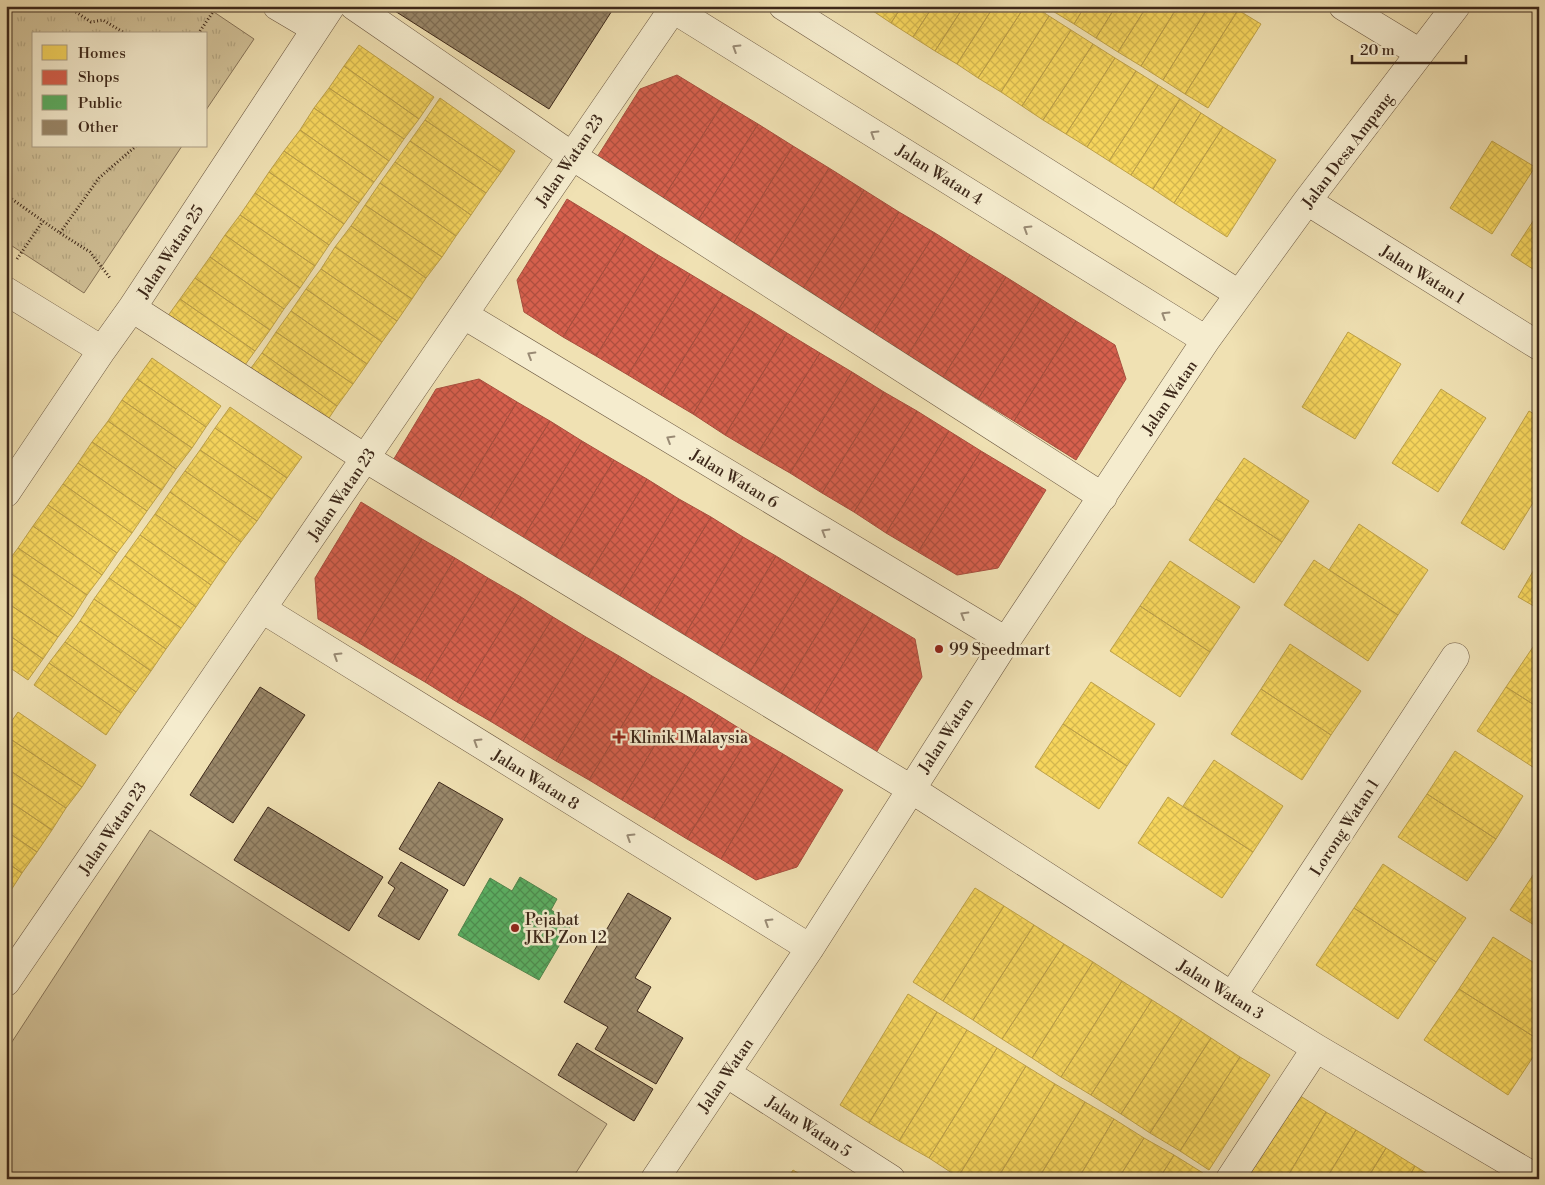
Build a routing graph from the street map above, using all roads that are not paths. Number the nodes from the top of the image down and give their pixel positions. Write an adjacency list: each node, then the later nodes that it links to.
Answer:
1 (277, 6): 9 (street)
2 (331, 6): 9 (street, Jalan Watan 25)
3 (354, 6): 11 (street)
4 (783, 6): 8 (street)
5 (1343, 6): 10 (street)
6 (1456, 6): 10 (street, Jalan Desa Ampang)
7 (674, 7): 11 (street, Jalan Watan 23); 17 (street, Jalan Watan 4, one-way to 7)
8 (820, 16): 14 (street)
9 (316, 29): 15 (street, Jalan Watan 25)
10 (1420, 53): 12 (street, Jalan Desa Ampang)
11 (572, 156): 16 (street, Jalan Watan 23); 22 (street)
12 (1307, 202): 14 (street, Jalan Desa Ampang); 18 (street, Jalan Watan 1)
13 (9, 279): 19 (street)
14 (1239, 294): 17 (street, Jalan Watan)
15 (132, 308): 19 (street, Jalan Watan 25); 20 (street, Jalan Watan 3)
16 (464, 314): 20 (street, Jalan Watan 23); 24 (street, Jalan Watan 6, one-way to 16)
17 (1206, 340): 22 (street, Jalan Watan)
18 (1539, 346)
19 (102, 350): 21 (street, Jalan Watan 25)
20 (365, 458): 23 (street, Jalan Watan 23); 26 (street, Jalan Watan 3)
21 (6, 493)
22 (1103, 497): 24 (street, Jalan Watan)
23 (262, 609): 27 (street, Jalan Watan 8, one-way to 23); 28 (street, Jalan Watan 23)
24 (1006, 641): 26 (street, Jalan Watan)
25 (1455, 657): 29 (street, Lorong Watan 1)
26 (911, 789): 27 (street, Jalan Watan); 29 (street, Jalan Watan 3)
27 (810, 948): 31 (street, Jalan Watan)
28 (6, 982)
29 (1232, 996): 30 (street, Jalan Watan 3)
30 (1316, 1048): 32 (street, Jalan Watan 3); 35 (street)
31 (726, 1074): 33 (street, Jalan Watan); 34 (street, Jalan Watan 5)
32 (1535, 1169)
33 (655, 1179)
34 (891, 1179)
35 (1230, 1179)

